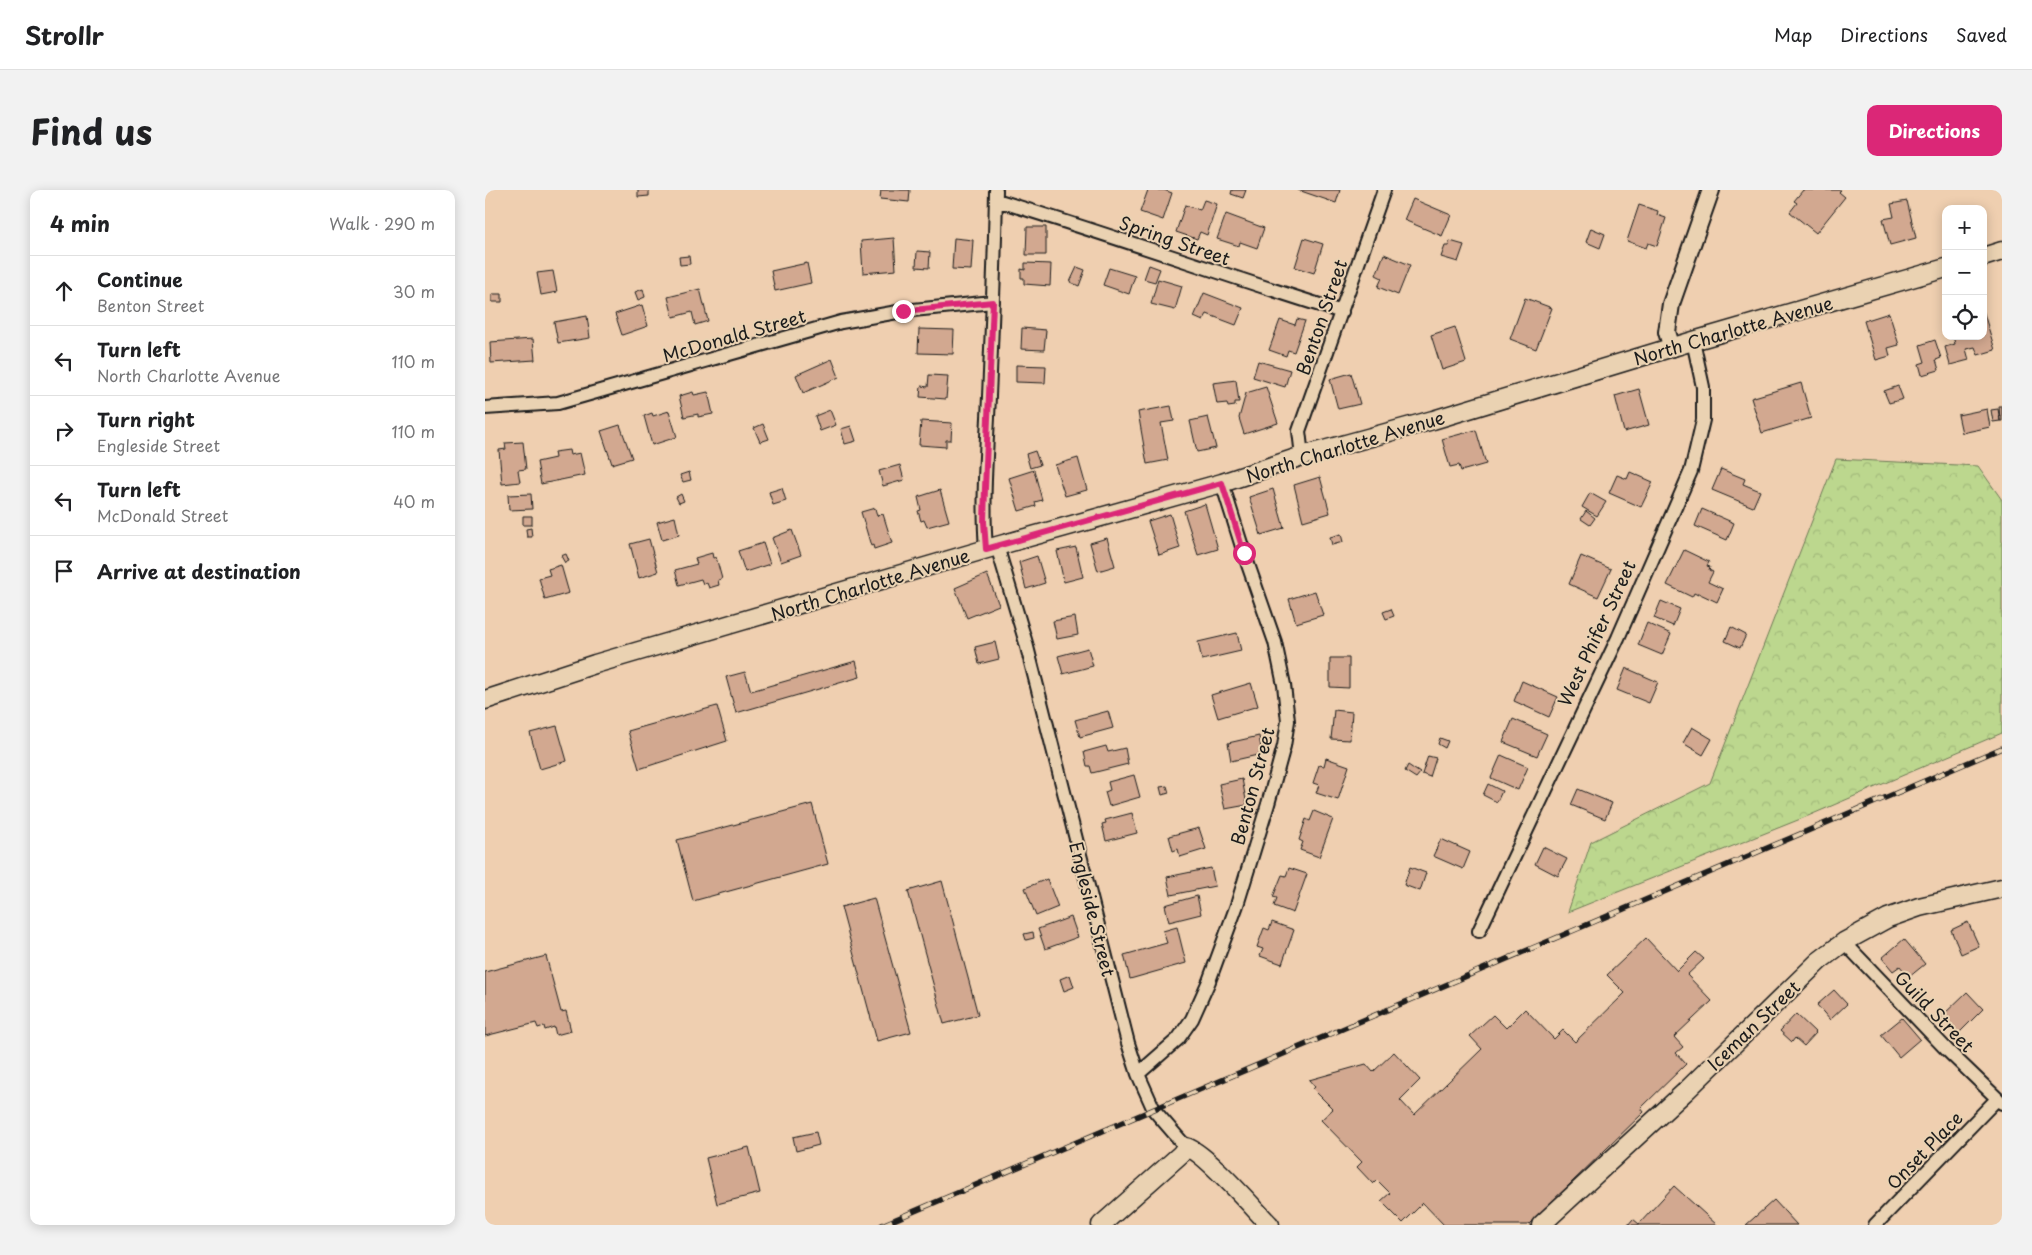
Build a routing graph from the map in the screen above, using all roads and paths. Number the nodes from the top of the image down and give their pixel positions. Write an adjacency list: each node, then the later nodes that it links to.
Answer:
1 (1383, 190): 8 (street, Benton Street)
2 (1711, 190): 10 (street)
3 (996, 195): 7 (street, Engleside Street); 8 (street, Spring Street)
4 (2002, 251): 5 (main road)
5 (1987, 256)
6 (1942, 269): 9 (main road, North Charlotte Avenue)
7 (993, 302): 11 (street, McDonald Street); 14 (street, Engleside Street)
8 (1342, 312): 12 (street, Benton Street)
9 (1693, 341): 10 (main road, North Charlotte Avenue); 17 (street, West Phifer Street)
10 (1672, 348): 12 (main road, North Charlotte Avenue)
11 (485, 408)
12 (1302, 456): 13 (main road, North Charlotte Avenue)
13 (1222, 483): 14 (main road, North Charlotte Avenue); 19 (street, Benton Street)
14 (992, 548): 15 (main road, North Charlotte Avenue); 19 (street, Engleside Street)
15 (485, 700)
16 (2002, 888): 18 (main road, Iceman Street)
17 (1479, 930)
18 (1844, 942): 20 (street, Guild Street); 24 (main road, Iceman Street)
19 (1137, 1074): 21 (street, Engleside Street)
20 (2000, 1101): 25 (street, Onset Place)
21 (1186, 1147): 22 (main road); 23 (main road, Engleside Street)
22 (1101, 1225)
23 (1270, 1225)
24 (1541, 1225)
25 (1875, 1225)

